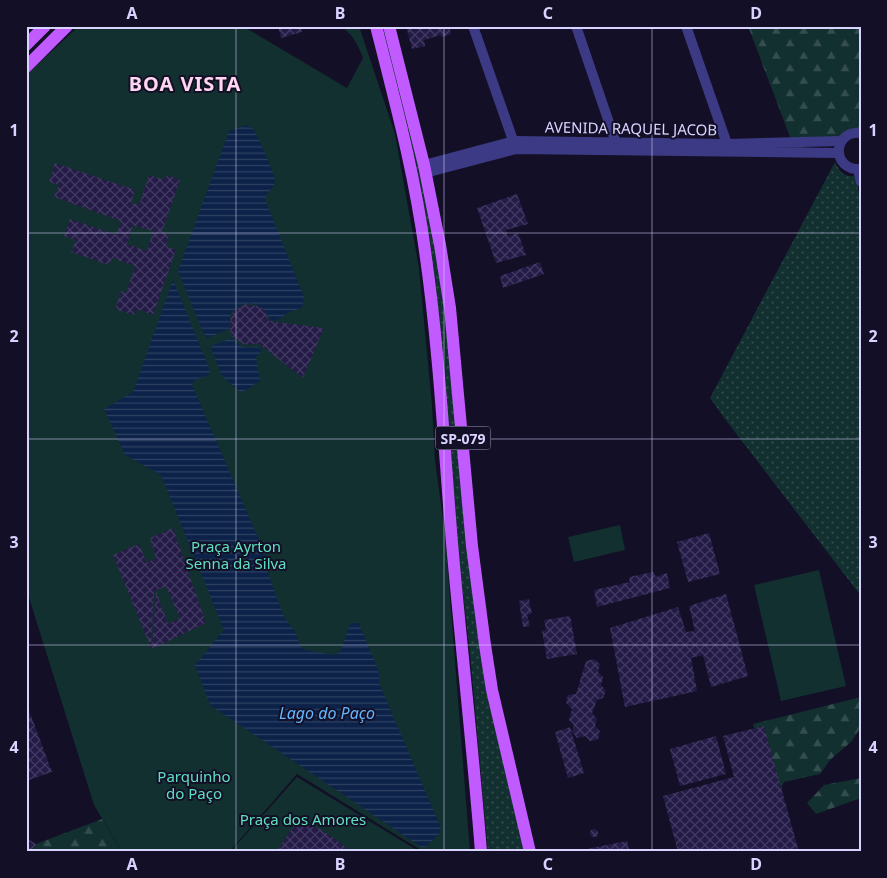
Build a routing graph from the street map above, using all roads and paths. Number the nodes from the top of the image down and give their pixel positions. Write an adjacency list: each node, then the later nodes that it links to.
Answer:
1 (45, 26): 8 (main road)
2 (67, 26): 9 (main road)
3 (376, 26): 19 (main road, SP-079)
4 (389, 26): 16 (main road, SP-079)
5 (473, 26): 14 (street)
6 (576, 26): 12 (street)
7 (686, 26): 13 (street)
8 (26, 44)
9 (26, 67)
10 (861, 133): 11 (street, AVENIDA RAQUEL JACOB)
11 (841, 141): 13 (street, AVENIDA RAQUEL JACOB); 15 (street)
12 (616, 143): 13 (street, AVENIDA RAQUEL JACOB); 14 (street, AVENIDA RAQUEL JACOB)
13 (727, 144)
14 (515, 145): 15 (street, AVENIDA RAQUEL JACOB); 16 (street, AVENIDA RAQUEL JACOB)
15 (838, 153): 17 (street)
16 (424, 169): 20 (main road, SP-079)
17 (859, 169): 18 (street)
18 (861, 182)
19 (482, 852)
20 (530, 852)

